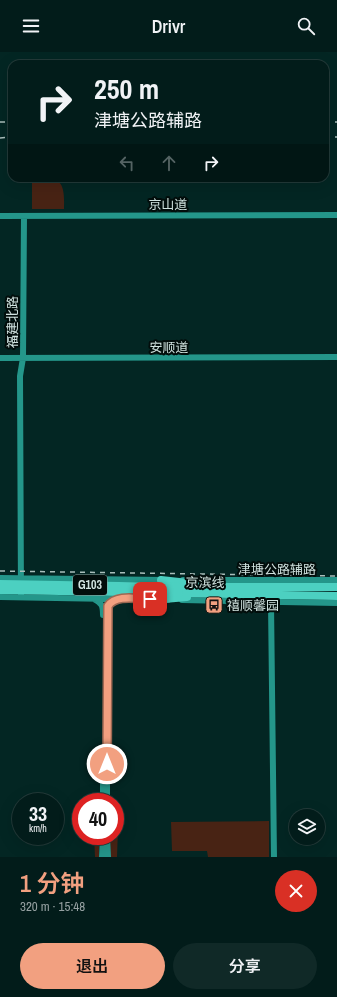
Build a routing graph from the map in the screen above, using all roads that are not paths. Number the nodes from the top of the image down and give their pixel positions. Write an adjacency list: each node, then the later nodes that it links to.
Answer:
1 (337, 215): 3 (street, 京山道)
2 (0, 216): 3 (street, 京山道)
3 (24, 216): 6 (street, 福建北路)
4 (337, 357): 6 (street, 安顺道)
5 (0, 358): 6 (street, 安顺道)
6 (23, 358): 8 (street, 福建北路)
7 (0, 578): 8 (street, 津塘公路辅路 / G103)
8 (21, 578): 9 (street, 津塘公路辅路 / G103); 18 (street, 福建北路)
9 (161, 580): 10 (street, 津塘公路辅路 / G103); 15 (highway, G103)
10 (337, 580)
11 (0, 584): 14 (highway, 京滨线 / G103, bridge)
12 (337, 587): 15 (highway, 京滨线 / G103)
13 (0, 590): 14 (highway, 京滨线 / G103, bridge)
14 (179, 590): 15 (highway, 京滨线 / G103)
15 (217, 590): 16 (highway, 京滨线 / G103); 21 (highway)
16 (337, 596)
17 (0, 597): 18 (street)
18 (21, 597): 19 (street)
19 (90, 598): 20 (street); 24 (street)
20 (121, 599): 21 (street); 25 (street)
21 (164, 600): 22 (street)
22 (271, 603): 23 (street); 30 (street)
23 (337, 603)
24 (103, 793)
25 (107, 793)
26 (102, 845): 28 (street)
27 (108, 845): 29 (street)
28 (102, 857)
29 (108, 857)
30 (274, 857)

